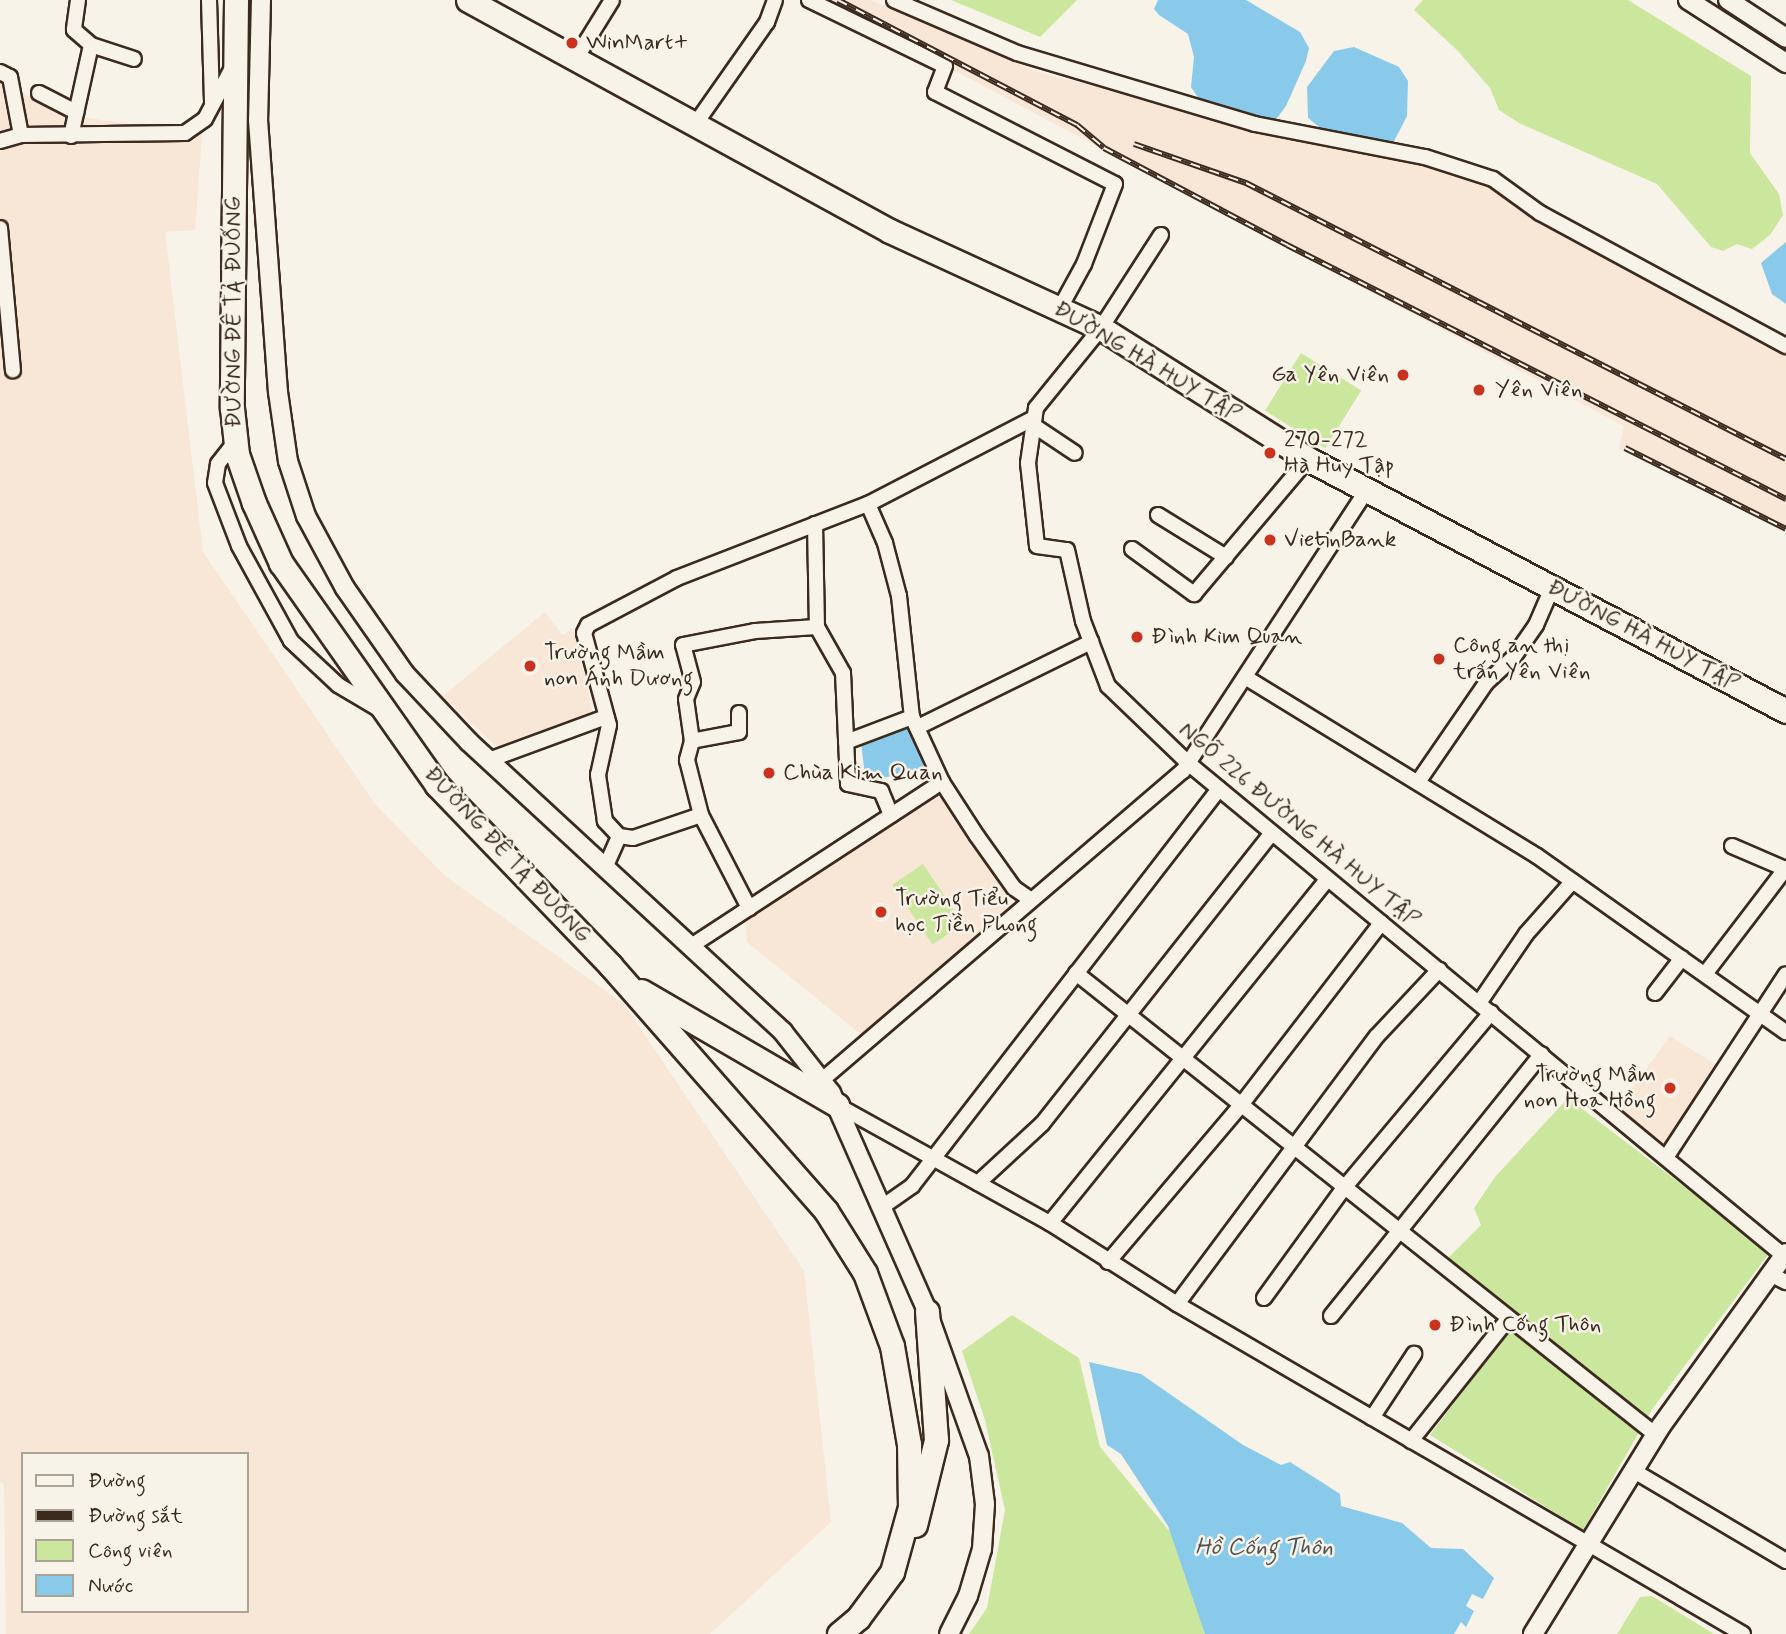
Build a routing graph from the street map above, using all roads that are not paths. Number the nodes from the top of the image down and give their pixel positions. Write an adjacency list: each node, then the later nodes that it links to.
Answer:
1 (78, 0): 13 (street)
2 (209, 0): 20 (street)
3 (236, 0): 16 (main road, ĐƯỜNG ĐÊ TẢ ĐUỐNG)
4 (261, 0): 53 (street)
5 (468, 0): 15 (main road, ĐƯỜNG HÀ HUY TẬP)
6 (612, 0): 15 (street)
7 (775, 0): 22 (street)
8 (809, 0): 28 (street)
9 (894, 0): 30 (street)
10 (1688, 0): 17 (street)
11 (1728, 0): 12 (street)
12 (1786, 38)
13 (91, 45): 14 (street); 21 (street)
14 (134, 59)
15 (575, 60): 22 (main road, ĐƯỜNG HÀ HUY TẬP)
16 (236, 61): 20 (street); 33 (main road, ĐƯỜNG ĐÊ TẢ ĐUỐNG)
17 (1786, 63)
18 (0, 72): 23 (street)
19 (39, 93): 21 (street)
20 (212, 105): 24 (street)
21 (76, 112): 24 (street)
22 (694, 126): 28 (main road, ĐƯỜNG HÀ HUY TẬP)
23 (21, 135): 24 (street); 25 (street)
24 (71, 136)
25 (0, 141)
26 (0, 228): 31 (street)
27 (1161, 234): 29 (street, NGÕ 226 ĐƯỜNG HÀ HUY TẬP)
28 (1060, 308): 29 (main road, ĐƯỜNG HÀ HUY TẬP)
29 (1101, 328): 32 (street, NGÕ 226 ĐƯỜNG HÀ HUY TẬP); 35 (main road, ĐƯỜNG HÀ HUY TẬP)
30 (1786, 345)
31 (13, 369)
32 (1034, 421): 34 (street); 37 (street); 44 (street, NGÕ 226 ĐƯỜNG HÀ HUY TẬP)
33 (235, 442): 48 (main road, ĐƯỜNG ĐÊ TẢ ĐUỐNG); 48 (street)
34 (1075, 453)
35 (1308, 458): 36 (main road, ĐƯỜNG HÀ HUY TẬP); 41 (street)
36 (1367, 490): 42 (main road, ĐƯỜNG HÀ HUY TẬP); 45 (street)
37 (868, 504): 39 (street); 50 (street)
38 (1158, 515): 41 (street)
39 (815, 524): 43 (street); 49 (street)
40 (1132, 549): 41 (street)
41 (1226, 557)
42 (1552, 588): 46 (main road, ĐƯỜNG HÀ HUY TẬP); 56 (street)
43 (817, 627): 51 (street); 52 (street)
44 (1091, 642): 50 (street); 54 (street, NGÕ 226 ĐƯỜNG HÀ HUY TẬP)
45 (1245, 677): 54 (street); 56 (street)
46 (1786, 711)
47 (739, 713): 51 (street)
48 (388, 715): 76 (main road, ĐƯỜNG ĐÊ TẢ ĐUỐNG)
49 (606, 717): 53 (street); 61 (street)
50 (916, 721): 52 (street); 55 (street)
51 (692, 741): 58 (street)
52 (846, 742): 59 (street)
53 (489, 760): 63 (street)
54 (1188, 763): 57 (street, NGÕ 226 ĐƯỜNG HÀ HUY TẬP); 67 (street)
55 (942, 782): 59 (street); 67 (street)
56 (1419, 782): 66 (street)
57 (1219, 789): 60 (street, NGÕ 226 ĐƯỜNG HÀ HUY TẬP); 73 (street)
58 (701, 815): 61 (street); 68 (street)
59 (891, 815): 68 (street)
60 (1272, 833): 65 (street, NGÕ 226 ĐƯỜNG HÀ HUY TẬP); 80 (street)
61 (619, 836): 63 (street)
62 (1732, 846): 64 (street)
63 (605, 868): 70 (street)
64 (1785, 868): 74 (street)
65 (1328, 879): 69 (street, NGÕ 226 ĐƯỜNG HÀ HUY TẬP); 84 (street)
66 (1572, 882): 71 (street); 78 (street)
67 (1031, 900): 85 (street)
68 (749, 908): 70 (street)
69 (1381, 923): 72 (street, NGÕ 226 ĐƯỜNG HÀ HUY TẬP); 87 (street)
70 (691, 946): 85 (street)
71 (1682, 958): 74 (street); 77 (street)
72 (1439, 970): 78 (street, NGÕ 226 ĐƯỜNG HÀ HUY TẬP); 88 (street)
73 (1076, 972): 80 (street); 89 (street)
74 (1705, 974): 81 (street)
75 (1786, 974): 81 (street)
76 (623, 981): 86 (main road); 111 (main road, ĐƯỜNG ĐÊ TẢ ĐUỐNG)
77 (1654, 993)
78 (1479, 1003): 79 (street, NGÕ 226 ĐƯỜNG HÀ HUY TẬP)
79 (1491, 1013): 83 (street, NGÕ 226 ĐƯỜNG HÀ HUY TẬP); 92 (street)
80 (1127, 1017): 84 (street); 91 (street)
81 (1762, 1017): 82 (street); 90 (street)
82 (1786, 1032)
83 (1542, 1054): 90 (street, NGÕ 226 ĐƯỜNG HÀ HUY TẬP); 95 (street)
84 (1183, 1057): 87 (street); 94 (street)
85 (822, 1080): 86 (street)
86 (837, 1105): 89 (street); 93 (street)
87 (1241, 1105): 88 (street); 97 (street)
88 (1294, 1147): 92 (street); 100 (street)
89 (933, 1156): 91 (street); 93 (street)
90 (1667, 1156): 96 (street, NGÕ 226 ĐƯỜNG HÀ HUY TẬP)
91 (978, 1183): 94 (street)
92 (1344, 1188): 95 (street); 99 (street)
93 (882, 1207): 101 (street)
94 (1050, 1223): 97 (street)
95 (1399, 1232): 102 (street); 103 (street)
96 (1785, 1255): 98 (street)
97 (1108, 1262): 100 (street)
98 (1779, 1278): 106 (street)
99 (1264, 1298)
100 (1177, 1304): 105 (street)
101 (927, 1311): 111 (main road); 113 (street)
102 (1331, 1316)
103 (1508, 1319): 106 (street); 107 (street)
104 (1414, 1354): 105 (street)
105 (1372, 1418): 107 (street)
106 (1656, 1435): 108 (street)
107 (1411, 1441): 109 (street)
108 (1634, 1471): 109 (street); 110 (street)
109 (1588, 1545): 114 (street); 115 (street)
110 (1786, 1561)
111 (892, 1572): 112 (main road, ĐƯỜNG ĐÊ TẢ ĐUỐNG)
112 (839, 1634)
113 (949, 1634)
114 (1533, 1634)
115 (1743, 1634)

